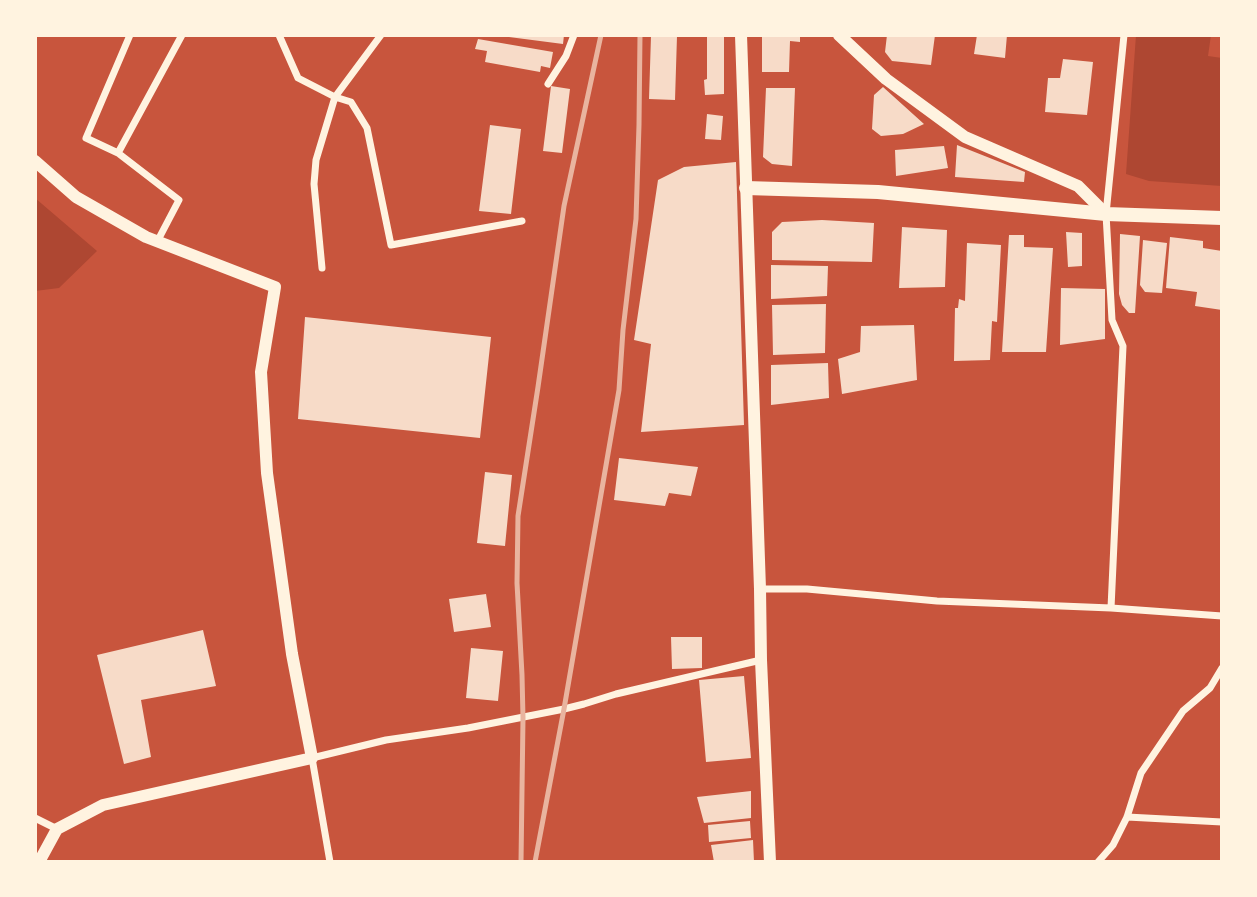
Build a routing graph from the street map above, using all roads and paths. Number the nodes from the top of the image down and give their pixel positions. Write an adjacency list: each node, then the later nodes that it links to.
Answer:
1 (130, 35): 11 (street)
2 (182, 35): 11 (street)
3 (279, 35): 10 (street)
4 (381, 35): 10 (street)
5 (574, 35): 9 (street)
6 (741, 35): 13 (street)
7 (839, 35): 14 (street)
8 (1124, 35): 14 (street)
9 (548, 84)
10 (335, 97): 16 (street); 18 (street)
11 (118, 153): 17 (street)
12 (35, 161): 17 (street)
13 (747, 188): 14 (main road); 19 (street)
14 (1106, 214): 15 (main road); 20 (street)
15 (1222, 218)
16 (523, 221)
17 (157, 242): 24 (street)
18 (322, 268)
19 (760, 589): 20 (street); 22 (street)
20 (1111, 608): 21 (street)
21 (1222, 617)
22 (761, 660): 24 (street); 31 (street)
23 (1222, 667): 25 (street)
24 (312, 758): 28 (street); 30 (street)
25 (1126, 817): 27 (street); 32 (street)
26 (35, 818): 28 (street)
27 (1222, 822)
28 (57, 829): 29 (street)
29 (39, 862)
30 (330, 862)
31 (770, 862)
32 (1098, 862)

